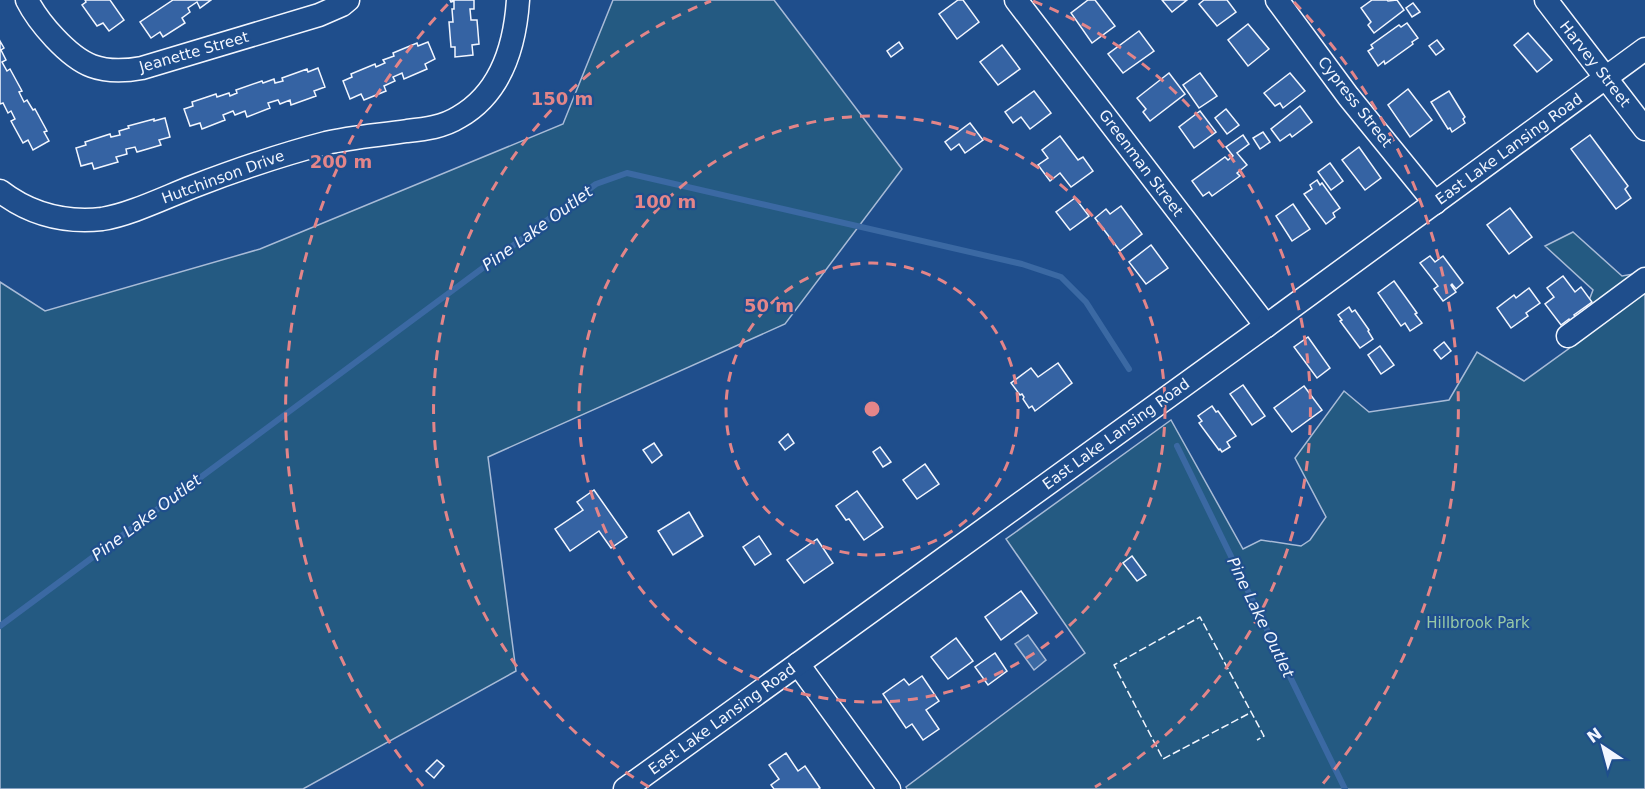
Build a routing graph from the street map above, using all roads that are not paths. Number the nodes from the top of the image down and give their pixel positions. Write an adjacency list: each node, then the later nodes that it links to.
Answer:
1 (27, 0): 2 (street, Jeanette Street)
2 (348, 0)
3 (518, 0): 10 (street, Hutchinson Drive)
4 (1016, 0): 13 (street, Greenman Street)
5 (1277, 0): 11 (street, Cypress Street)
6 (1546, 0): 8 (street, Harvey Street)
7 (1645, 49): 8 (street, East Lake Lansing Road)
8 (1606, 78): 9 (street, Harvey Street); 11 (street, East Lake Lansing Road)
9 (1645, 129)
10 (0, 191)
11 (1435, 203): 13 (street, East Lake Lansing Road)
12 (1645, 279): 14 (street)
13 (1266, 326): 15 (street, East Lake Lansing Road)
14 (1568, 336)
15 (798, 664): 16 (street, East Lake Lansing Road); 17 (street)
16 (625, 789)
17 (889, 789)

